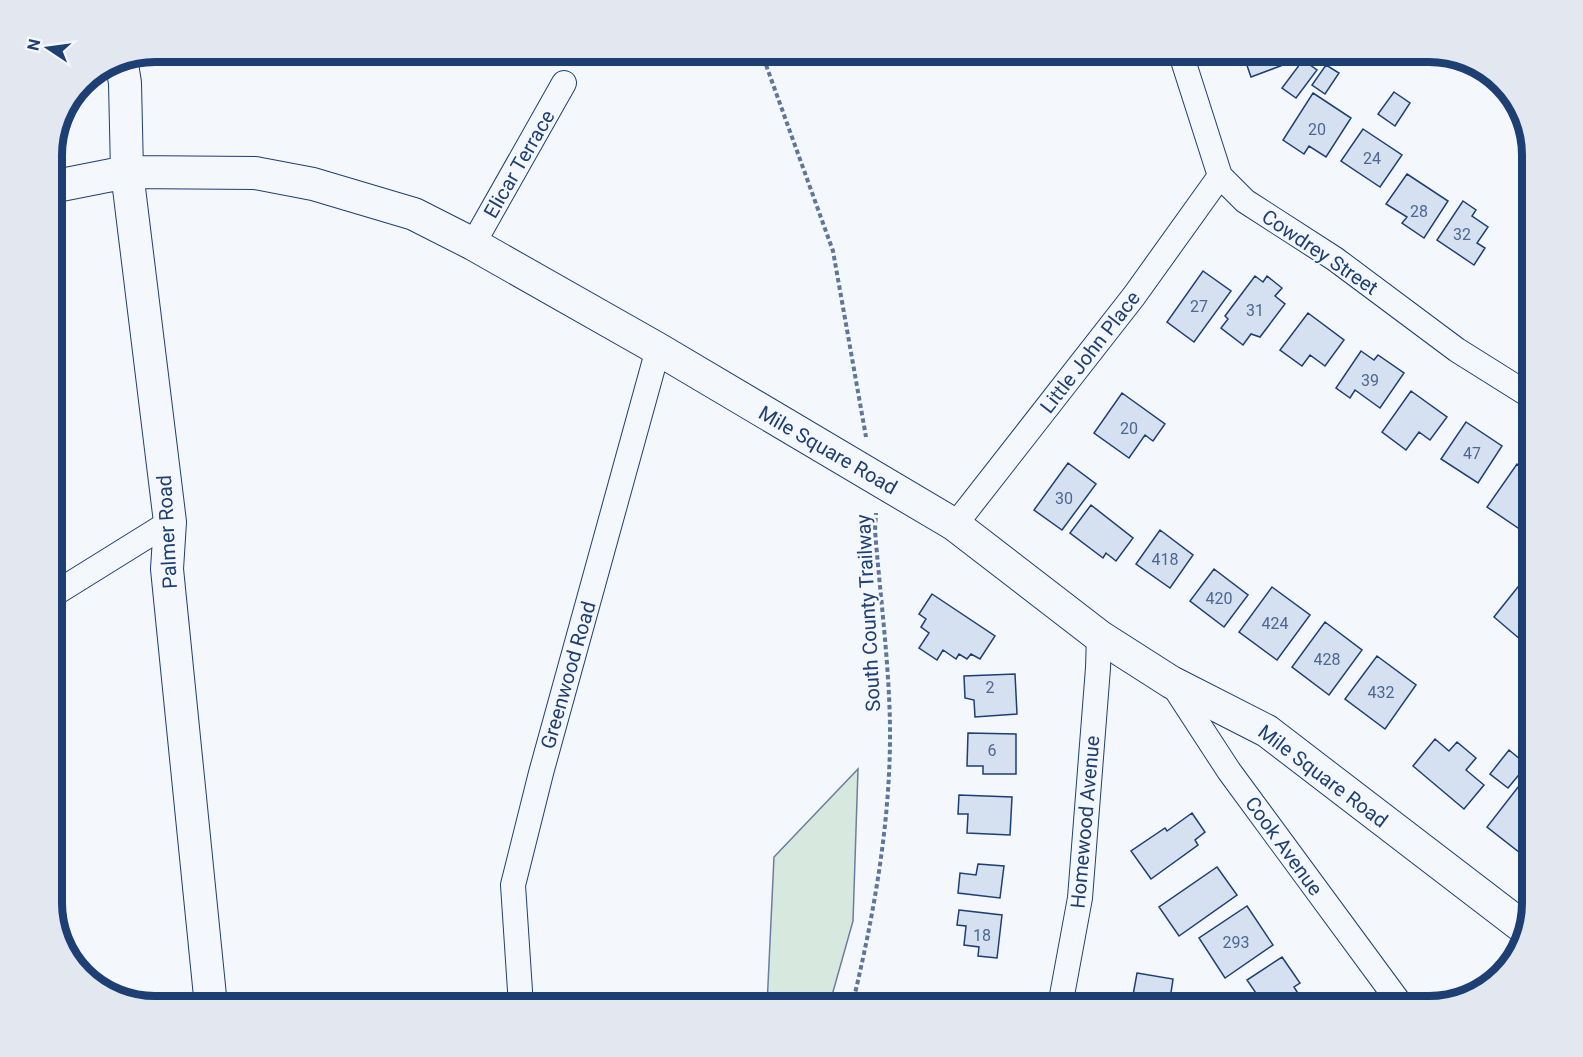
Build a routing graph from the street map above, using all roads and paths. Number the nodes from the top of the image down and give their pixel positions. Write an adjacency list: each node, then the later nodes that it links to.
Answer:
1 (765, 62): 11 (path, South County Trailway)
2 (1184, 62): 6 (street, Cowdrey Street)
3 (122, 67): 5 (street, Palmer Road)
4 (564, 83): 8 (street, Elicar Terrace)
5 (127, 172): 7 (street, Mile Square Road); 8 (street, Mile Square Road); 12 (street, Palmer Road)
6 (1220, 176): 10 (street, Cowdrey Street); 13 (street, Little John Place)
7 (62, 185)
8 (473, 244): 9 (street, Mile Square Road)
9 (658, 349): 11 (street, Mile Square Road); 19 (street, Greenwood Road)
10 (1522, 391)
11 (873, 477): 13 (street, Mile Square Road); 20 (path, South County Trailway)
12 (170, 522): 14 (street); 18 (street, Palmer Road)
13 (955, 525): 15 (street, Mile Square Road)
14 (62, 589)
15 (1099, 636): 16 (street, Mile Square Road); 21 (street, Homewood Avenue)
16 (1171, 682): 17 (street, Mile Square Road); 22 (street, Cook Avenue)
17 (1519, 924)
18 (210, 996)
19 (520, 996)
20 (854, 996)
21 (1062, 996)
22 (1394, 996)

